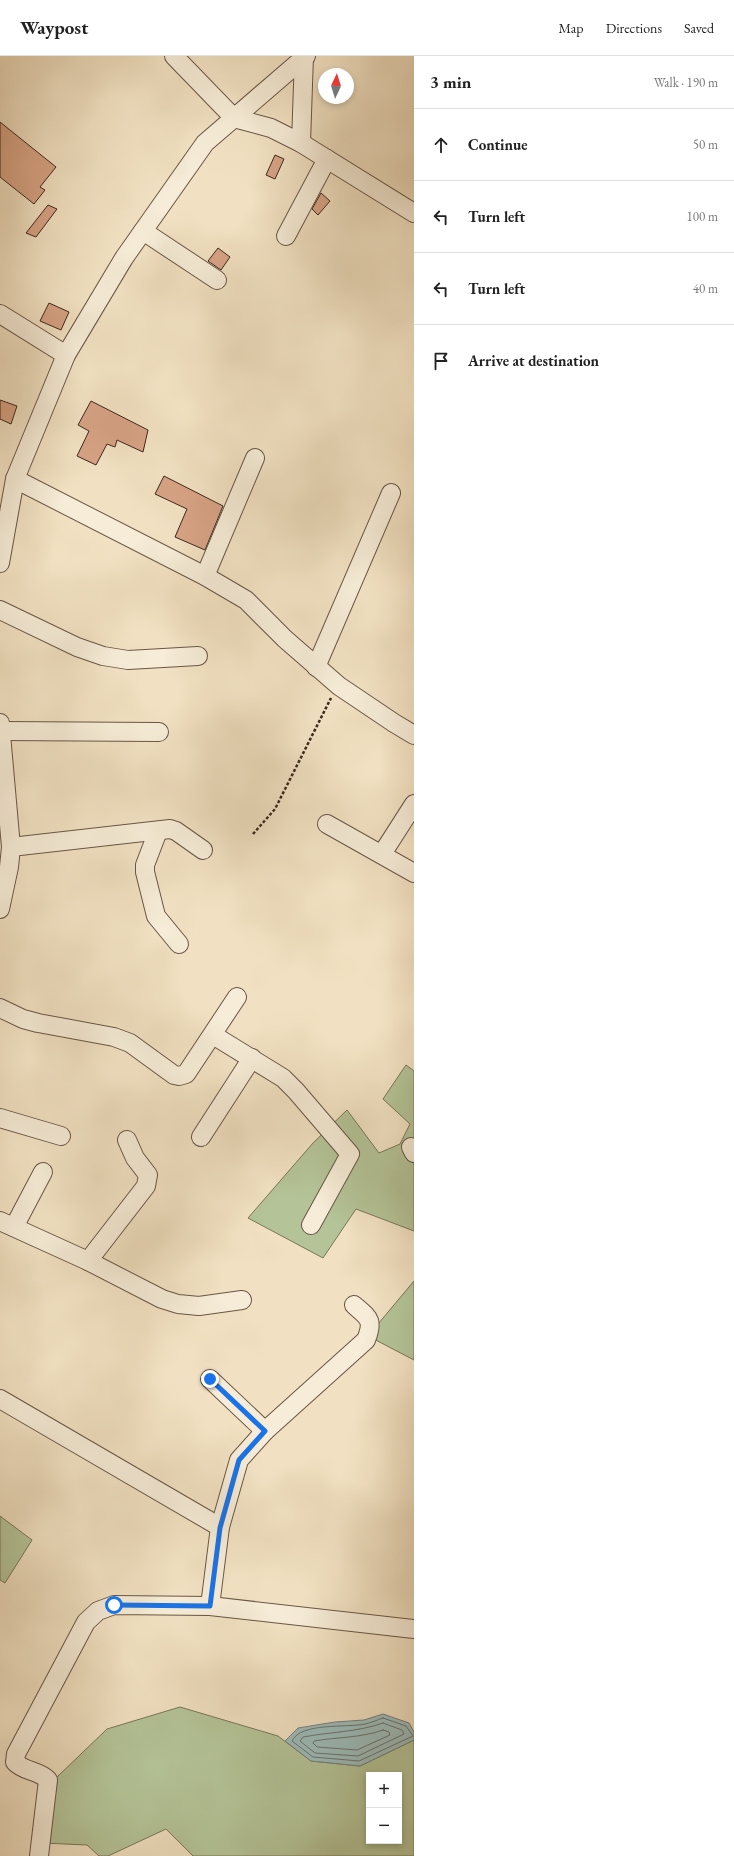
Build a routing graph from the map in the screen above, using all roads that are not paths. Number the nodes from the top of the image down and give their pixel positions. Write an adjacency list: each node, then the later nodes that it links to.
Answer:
1 (174, 56): 3 (street)
2 (305, 56): 3 (street); 4 (street)
3 (234, 118): 4 (street); 7 (street)
4 (301, 142): 5 (street)
5 (327, 159): 6 (street); 8 (street)
6 (414, 213)
7 (143, 231): 9 (street); 11 (street)
8 (286, 236)
9 (217, 280)
10 (0, 314): 11 (street)
11 (66, 355): 13 (street)
12 (255, 458): 16 (street)
13 (9, 485): 15 (street); 16 (street)
14 (391, 493): 19 (street)
15 (0, 563)
16 (205, 576): 19 (street)
17 (0, 610): 18 (street)
18 (198, 656)
19 (316, 667): 21 (street)
20 (0, 727): 22 (street); 26 (street)
21 (412, 731)
22 (159, 732)
23 (414, 804): 28 (street)
24 (327, 824): 28 (street)
25 (158, 831): 26 (street); 27 (street); 31 (street)
26 (11, 848): 30 (street)
27 (202, 850)
28 (382, 854): 29 (street)
29 (414, 873)
30 (0, 909)
31 (179, 944)
32 (237, 997): 34 (street)
33 (0, 1008): 34 (street)
34 (213, 1035): 35 (street)
35 (252, 1058): 38 (street); 42 (street)
36 (0, 1118): 37 (street)
37 (61, 1136)
38 (201, 1137)
39 (127, 1140): 43 (street)
40 (43, 1172): 41 (street)
41 (7, 1224): 43 (street)
42 (311, 1225)
43 (88, 1261): 44 (street)
44 (242, 1300)
45 (354, 1304): 48 (street)
46 (210, 1379): 48 (street)
47 (0, 1398): 49 (street)
48 (265, 1431): 49 (street)
49 (220, 1528): 50 (street)
50 (210, 1606): 51 (street); 52 (street)
51 (414, 1630)
52 (39, 1856)

